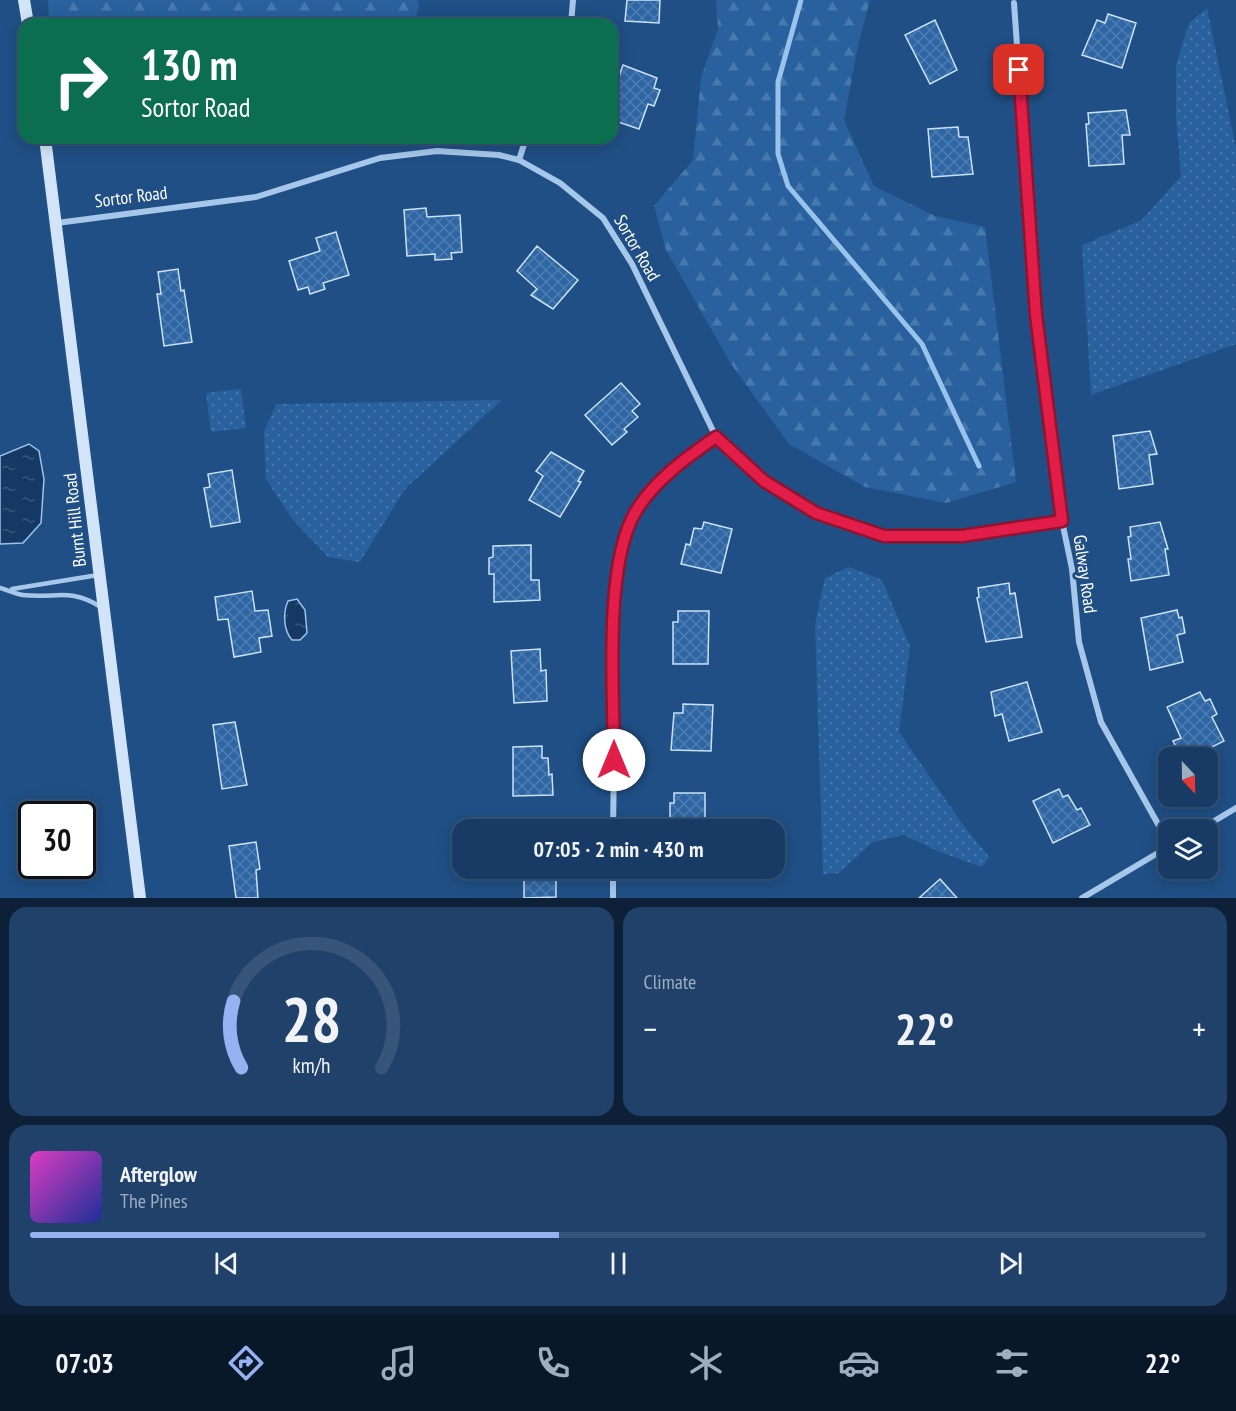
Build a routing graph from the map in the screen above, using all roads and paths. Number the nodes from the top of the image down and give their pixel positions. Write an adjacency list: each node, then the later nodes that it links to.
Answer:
1 (24, 0): 4 (street)
2 (573, 0): 5 (street)
3 (1014, 3): 11 (street, Galway Road)
4 (27, 18)
5 (572, 18)
6 (46, 144): 9 (street, Burnt Hill Road)
7 (524, 144): 8 (street)
8 (519, 160): 9 (street, Sortor Road); 10 (street, Sortor Road)
9 (57, 223): 12 (street, Burnt Hill Road)
10 (716, 437): 11 (street, Sortor Road); 17 (street)
11 (1062, 521): 19 (street, Galway Road)
12 (99, 575): 14 (lane); 15 (street, Burnt Hill Road)
13 (0, 588): 14 (lane)
14 (9, 590): 15 (lane)
15 (103, 608): 22 (street, Burnt Hill Road)
16 (1236, 808): 18 (street)
17 (614, 819)
18 (1217, 819)
19 (1158, 827)
20 (1158, 851): 24 (street)
21 (613, 879): 23 (street)
22 (140, 898)
23 (613, 898)
24 (1082, 898)

